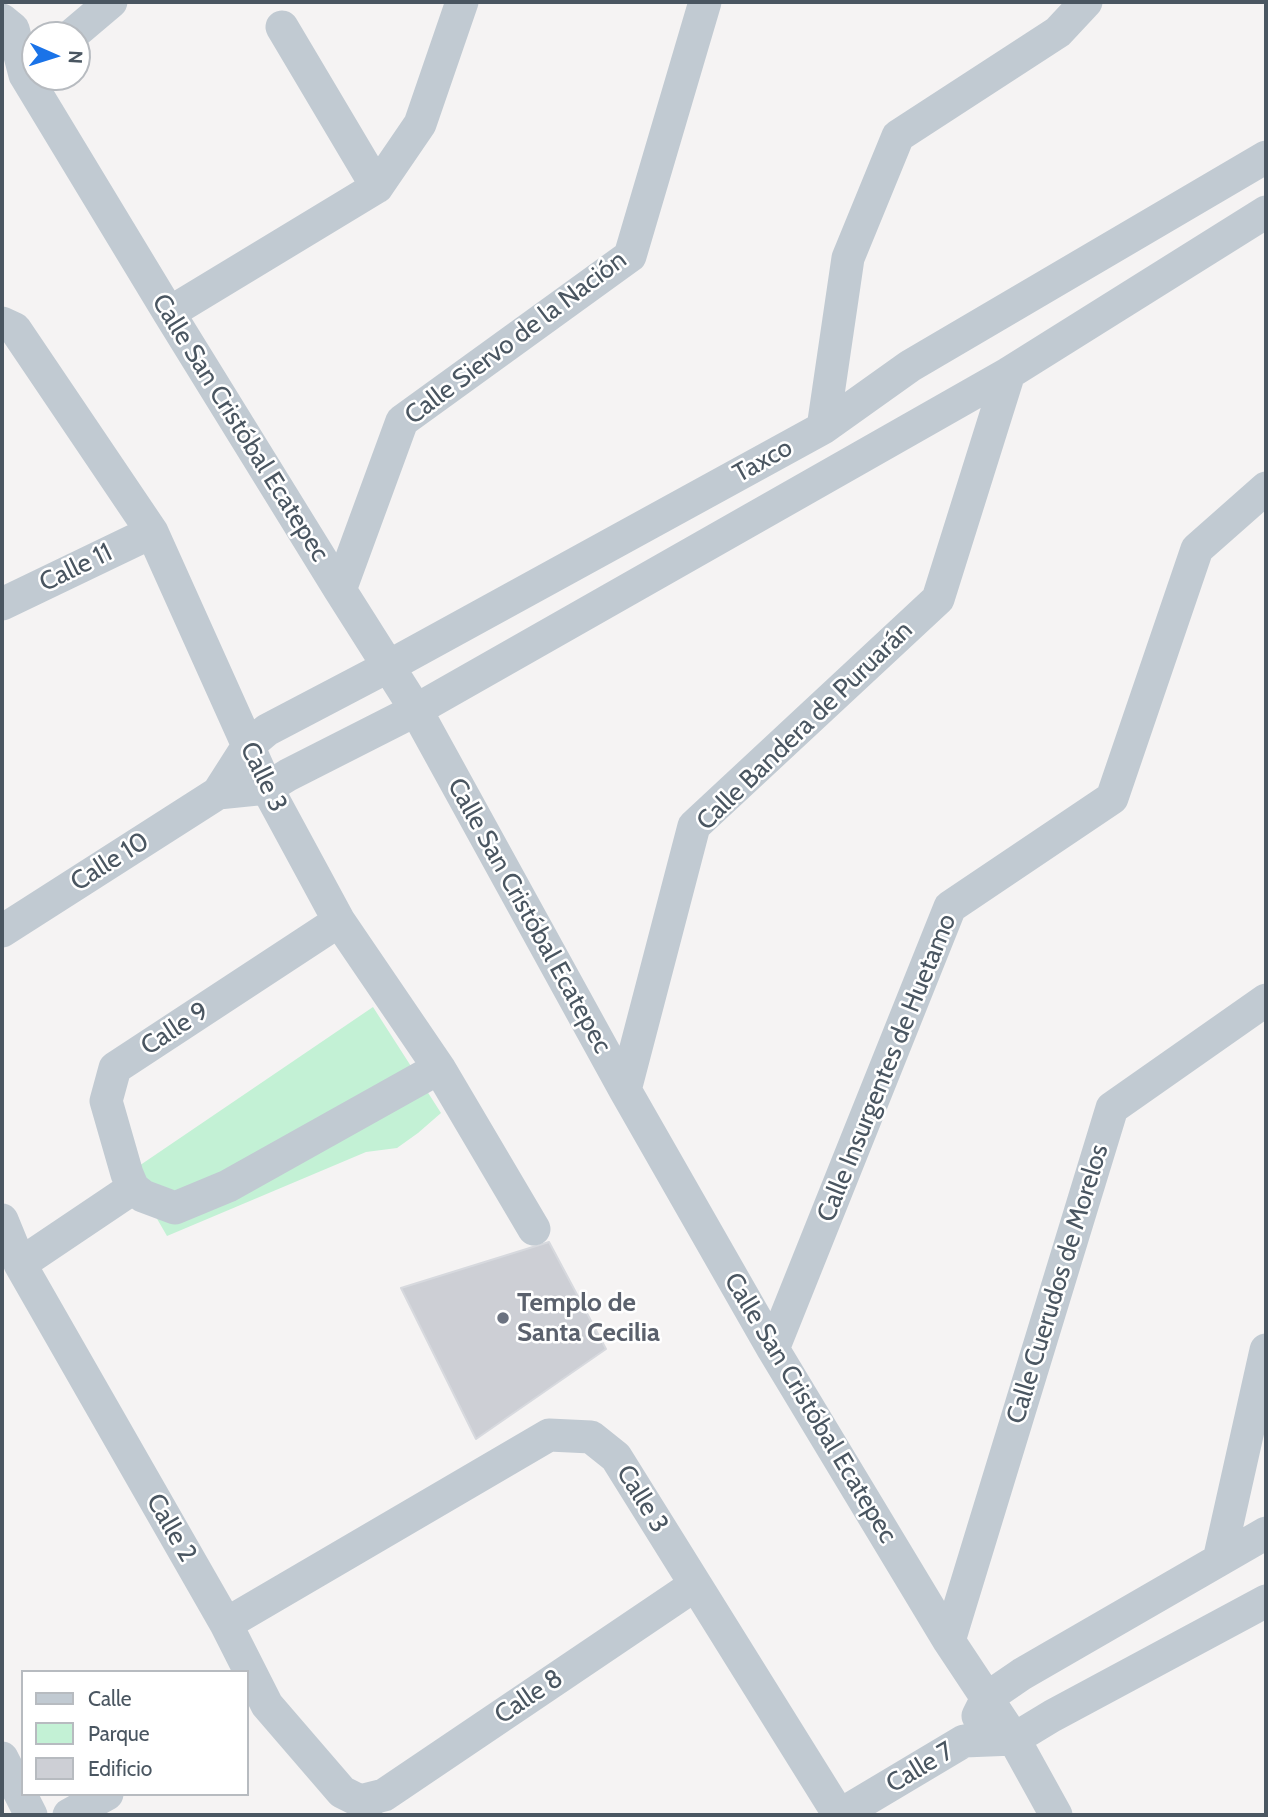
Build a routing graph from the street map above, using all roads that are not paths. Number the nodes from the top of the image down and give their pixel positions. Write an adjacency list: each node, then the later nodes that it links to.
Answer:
1 (111, 2): 6 (street)
2 (462, 2): 11 (street)
3 (705, 2): 21 (street, Calle Siervo de la Nación)
4 (1086, 2): 18 (street)
5 (2, 20): 8 (street, Calle San Cristóbal Ecatepec)
6 (89, 21)
7 (282, 27): 11 (street)
8 (21, 49)
9 (41, 91): 13 (street, Calle San Cristóbal Ecatepec)
10 (1266, 157): 15 (street, Taxco)
11 (377, 187): 13 (street)
12 (1266, 212): 16 (street, Taxco)
13 (169, 313): 21 (street, Calle San Cristóbal Ecatepec)
14 (2, 323): 20 (street, Calle 3)
15 (910, 366): 17 (street); 18 (street, Taxco)
16 (1009, 373): 17 (street, Taxco); 32 (street, Calle Bandera de Puruarán)
17 (942, 410): 24 (street, Taxco)
18 (823, 428): 23 (street, Taxco)
19 (1266, 488): 37 (street, Calle Insurgentes de Huetamo)
20 (152, 532): 22 (street, Calle 11); 25 (street, Calle 3)
21 (340, 590): 23 (street, Calle San Cristóbal Ecatepec)
22 (2, 604)
23 (389, 666): 24 (street, Calle San Cristóbal Ecatepec); 25 (street, Taxco)
24 (416, 710): 26 (street, Taxco); 32 (street, Calle San Cristóbal Ecatepec)
25 (248, 746): 26 (street, Calle 3); 27 (street, Calle 10)
26 (267, 788): 27 (street, Calle 10); 28 (street, Calle 3)
27 (218, 793): 29 (street, Calle 10)
28 (338, 921): 31 (street, Calle 3); 33 (street, Calle 9)
29 (2, 931)
30 (1266, 1000): 44 (street, Calle Cuerudos de Morelos)
31 (439, 1068): 33 (street); 35 (street, Calle 3)
32 (625, 1090): 37 (street, Calle San Cristóbal Ecatepec)
33 (133, 1188): 36 (street)
34 (2, 1220): 36 (street, Calle 2)
35 (534, 1229)
36 (20, 1264): 43 (street, Calle 2)
37 (773, 1349): 44 (street, Calle San Cristóbal Ecatepec)
38 (1266, 1350): 40 (street)
39 (1266, 1533): 40 (street)
40 (1219, 1560): 47 (street)
41 (695, 1585): 43 (street, Calle 3); 55 (street, Calle 8); 56 (street, Calle 3)
42 (1266, 1601): 49 (street)
43 (226, 1624): 45 (street, Calle 2)
44 (949, 1641): 47 (street, Calle San Cristóbal Ecatepec)
45 (242, 1670)
46 (248, 1686): 48 (street, Calle 2)
47 (987, 1698): 49 (street, Calle San Cristóbal Ecatepec); 50 (street, Calle 7)
48 (257, 1711): 55 (street, Calle 2)
49 (1014, 1739): 50 (street, Calle 7); 59 (street, Calle San Cristóbal Ecatepec)
50 (964, 1741): 56 (street, Calle 7)
51 (2, 1758): 52 (street)
52 (21, 1795)
53 (21, 1796): 57 (street)
54 (103, 1796): 58 (street)
55 (363, 1808)
56 (851, 1812)
57 (31, 1815)
58 (69, 1815)
59 (1056, 1815)

